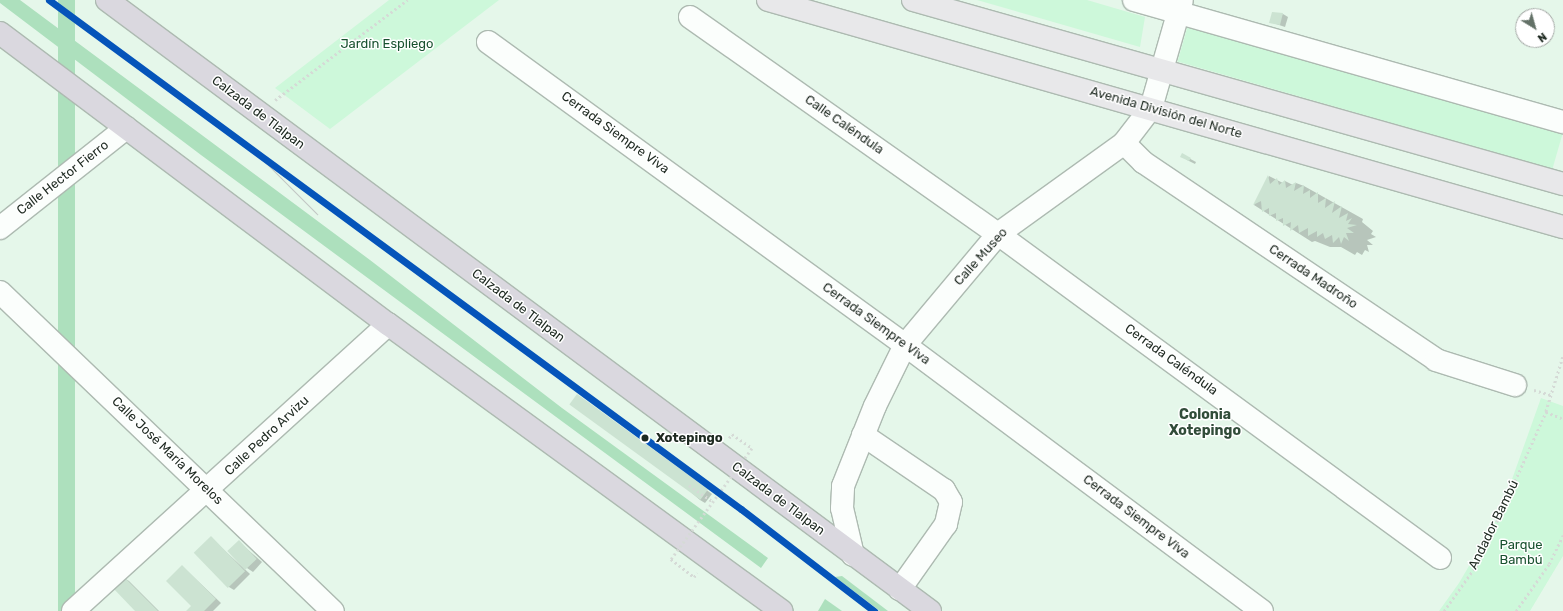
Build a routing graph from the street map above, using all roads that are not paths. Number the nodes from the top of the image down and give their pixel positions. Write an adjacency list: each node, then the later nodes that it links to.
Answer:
1 (107, 0): 24 (highway, Calzada de Tlalpan)
2 (768, 0): 10 (main road, Avenida División del Norte)
3 (1134, 0): 5 (street)
4 (917, 1): 9 (main road)
5 (1180, 6): 9 (street, Calle Museo); 11 (street)
6 (690, 17): 17 (street, Calle Caléndula)
7 (0, 33): 12 (highway)
8 (488, 42): 20 (street, Cerrada Siempre Viva)
9 (1160, 72): 10 (street, Calle Museo); 14 (main road)
10 (1151, 108): 13 (street, Calle Museo); 15 (main road, Avenida División del Norte)
11 (1563, 122)
12 (126, 128): 16 (street, Calle Hector Fierro); 19 (highway)
13 (1124, 143): 17 (street, Calle Museo); 21 (street, Cerrada Madroño)
14 (1563, 184)
15 (1563, 227)
16 (0, 228)
17 (998, 234): 20 (street, Calle Museo); 25 (street, Cerrada Caléndula)
18 (0, 292): 23 (street, Calle José María Morelos)
19 (388, 324): 23 (street, Calle Pedro Arvizu); 29 (highway)
20 (905, 345): 22 (street, Calle Museo); 31 (street, Cerrada Siempre Viva)
21 (1515, 386)
22 (863, 435): 24 (street, Calle Museo); 26 (street)
23 (207, 490): 27 (street, Calle Pedro Arvizu); 28 (street, Calle José María Morelos)
24 (853, 555): 26 (highway, Calzada de Tlalpan)
25 (1440, 558)
26 (900, 589): 30 (highway, Calzada de Tlalpan)
27 (73, 611)
28 (333, 611)
29 (782, 611)
30 (930, 611)
31 (1262, 611)

